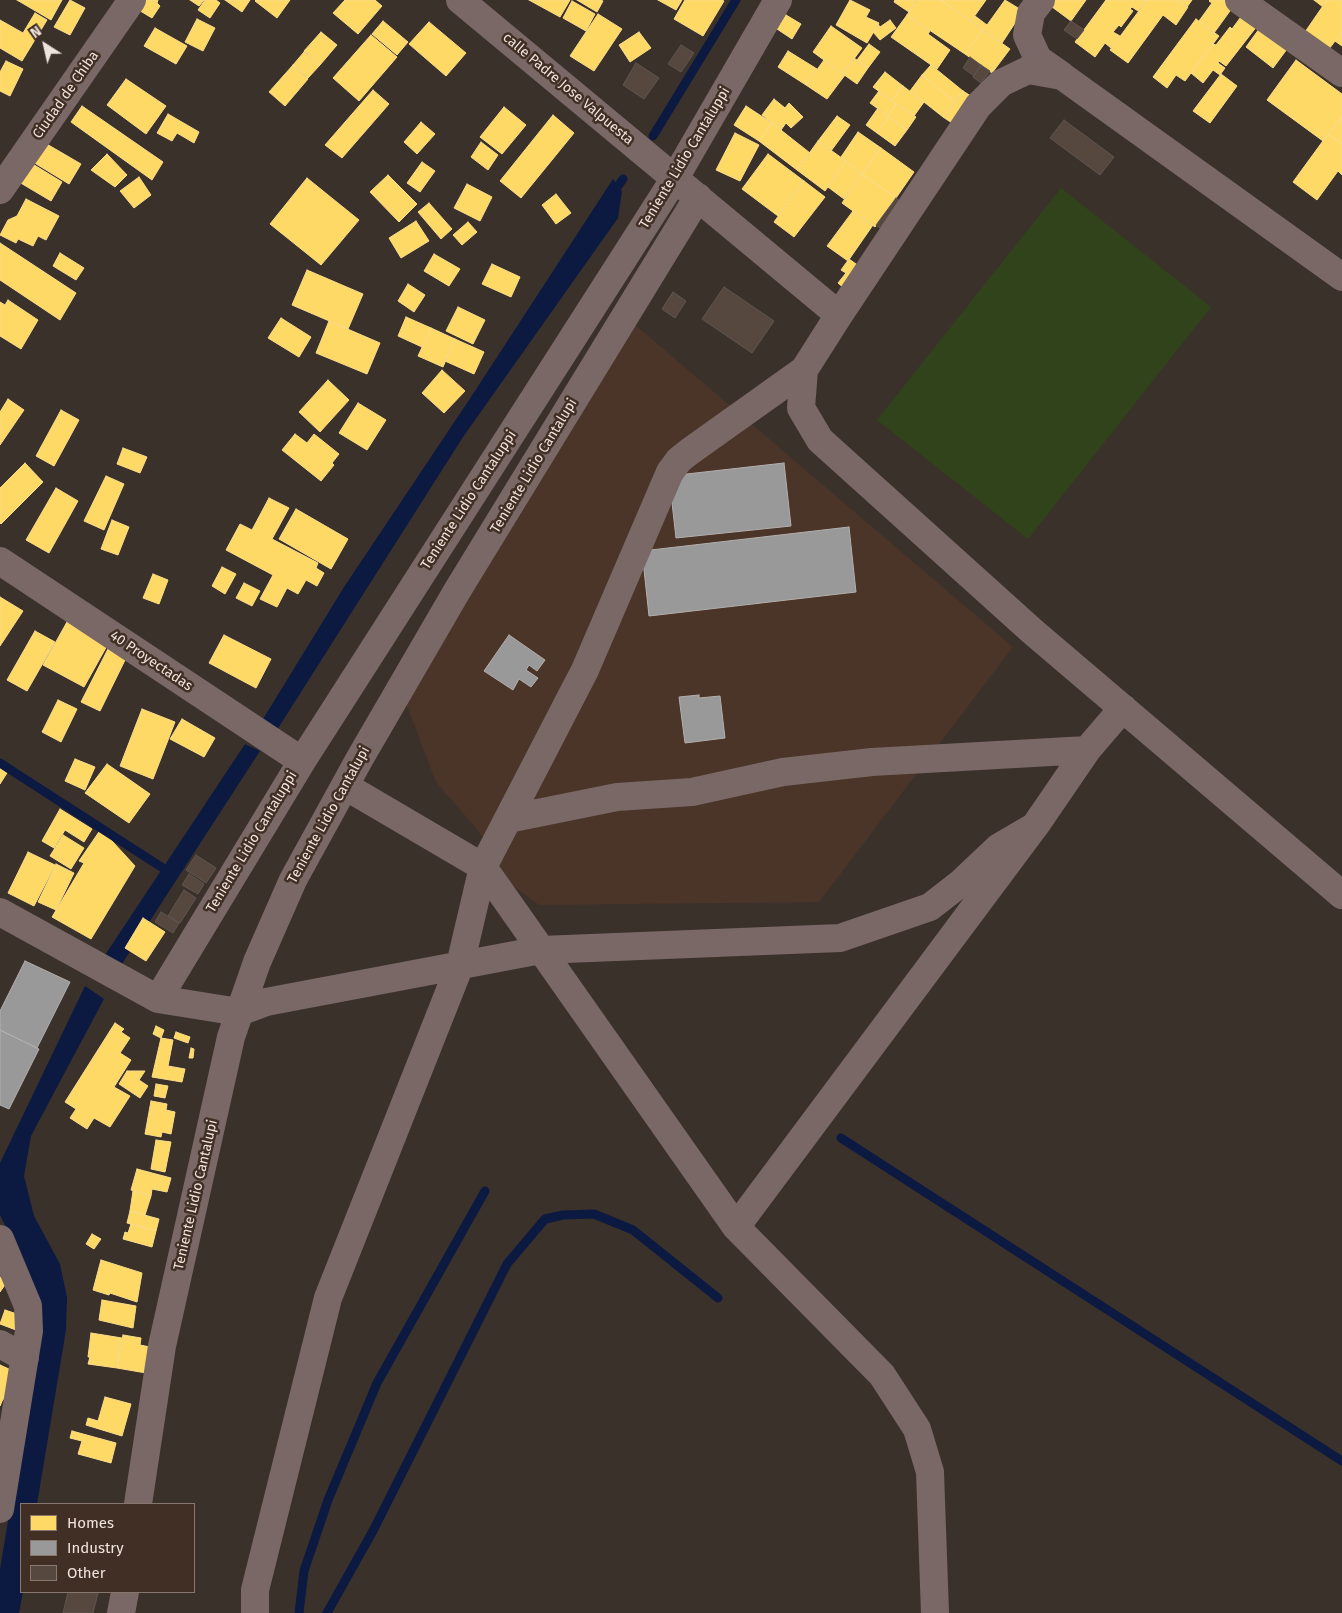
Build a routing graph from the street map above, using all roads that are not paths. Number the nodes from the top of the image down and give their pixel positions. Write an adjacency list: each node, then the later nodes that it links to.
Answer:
1 (132, 0): 9 (street, Ciudad de Chiba)
2 (460, 0): 8 (street, calle Padre Jose Valpuesta)
3 (778, 0): 8 (street, Teniente Lidio Cantaluppi)
4 (1041, 0): 7 (street)
5 (1239, 0): 6 (street)
6 (1342, 73)
7 (1062, 76): 11 (street); 12 (street)
8 (676, 178): 10 (street, calle Padre Jose Valpuesta); 17 (street, Teniente Lidio Cantaluppi)
9 (0, 190)
10 (698, 197): 12 (street, calle Padre Jose Valpuesta); 18 (street, Teniente Lidio Cantalupi)
11 (1342, 277)
12 (839, 315): 13 (street)
13 (804, 370): 15 (street); 19 (street)
14 (0, 561): 17 (street, 40 Proyectadas)
15 (1123, 708): 16 (street); 22 (street)
16 (1087, 750): 19 (street); 20 (street)
17 (302, 761): 26 (street, Teniente Lidio Cantaluppi)
18 (345, 786): 21 (street); 27 (street, Teniente Lidio Cantalupi)
19 (508, 820): 21 (street)
20 (1035, 826): 24 (street); 28 (street)
21 (483, 867): 24 (street); 25 (street)
22 (1342, 895)
23 (0, 912): 26 (street)
24 (541, 950): 25 (street); 28 (street)
25 (460, 965): 27 (street); 36 (street)
26 (158, 999): 27 (street)
27 (240, 1012): 32 (street, Teniente Lidio Cantalupi)
28 (736, 1226): 37 (street)
29 (0, 1239): 31 (street)
30 (0, 1344): 31 (street)
31 (25, 1358): 33 (street)
32 (138, 1503)
33 (0, 1509)
34 (125, 1593): 35 (street)
35 (122, 1613)
36 (255, 1613)
37 (935, 1613)

